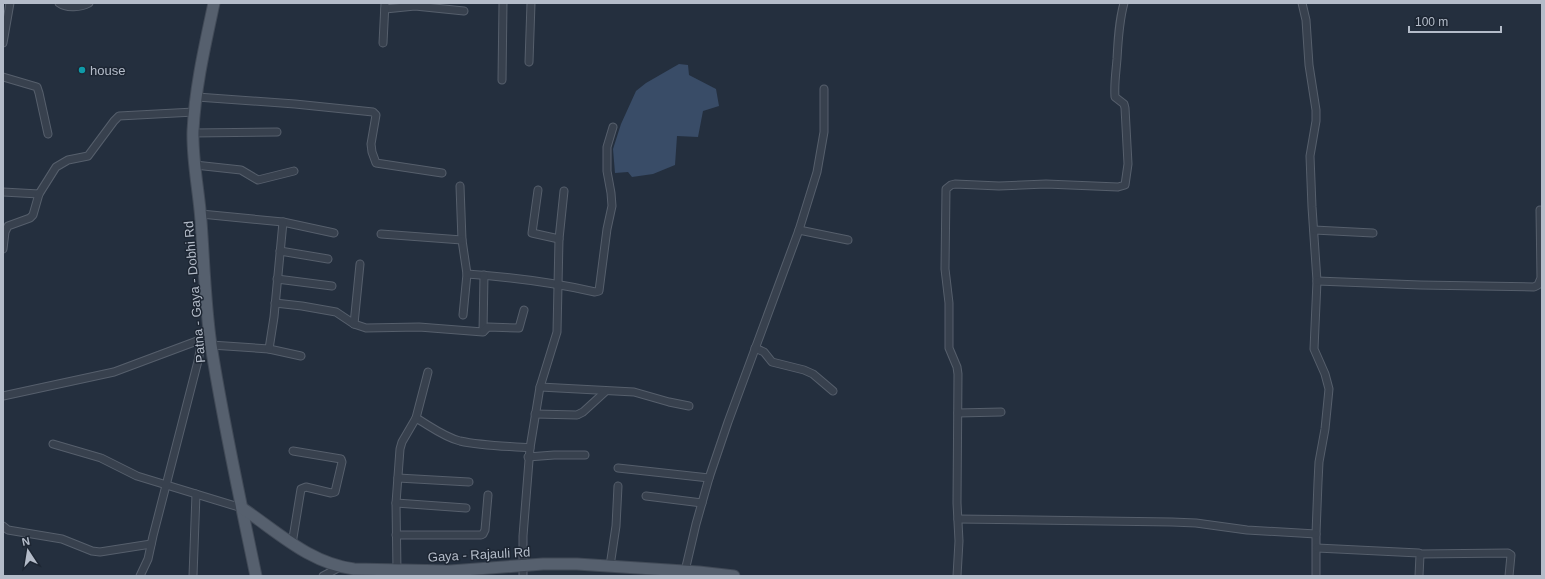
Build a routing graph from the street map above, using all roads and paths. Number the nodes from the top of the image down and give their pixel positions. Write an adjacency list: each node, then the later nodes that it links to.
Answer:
1 (59, 3): 9 (street)
2 (89, 3): 9 (street)
3 (214, 3): 18 (main road, Patna - Gaya - Dobhi Rd)
4 (503, 3): 16 (street)
5 (531, 3): 14 (street)
6 (1124, 3): 71 (street)
7 (1302, 3): 37 (street)
8 (7, 5): 12 (street)
9 (81, 5)
10 (385, 6): 11 (street); 13 (street)
11 (464, 11)
12 (3, 43)
13 (383, 43)
14 (529, 62)
15 (3, 77): 23 (street)
16 (502, 80)
17 (824, 89): 36 (street)
18 (197, 97): 19 (main road, Patna - Gaya - Dobhi Rd); 26 (street)
19 (194, 112): 22 (main road, Patna - Gaya - Dobhi Rd); 31 (street)
20 (613, 126): 54 (street)
21 (277, 132): 22 (street)
22 (193, 133): 24 (main road, Patna - Gaya - Dobhi Rd)
23 (48, 134)
24 (195, 165): 25 (street); 33 (main road, Patna - Gaya - Dobhi Rd)
25 (294, 171)
26 (442, 173)
27 (460, 186): 43 (street)
28 (538, 190): 42 (street)
29 (564, 191): 42 (street)
30 (3, 192): 31 (street)
31 (39, 194): 35 (street)
32 (1540, 210): 52 (street)
33 (201, 214): 34 (street); 61 (main road, Patna - Gaya - Dobhi Rd)
34 (283, 222): 38 (street); 46 (street)
35 (6, 226): 41 (street)
36 (799, 230): 44 (street); 62 (street)
37 (1314, 230): 39 (street); 53 (street)
38 (334, 233)
39 (1373, 233)
40 (382, 234): 43 (street)
41 (4, 236): 45 (street)
42 (559, 239): 54 (street)
43 (462, 240): 49 (street)
44 (848, 240)
45 (3, 249)
46 (280, 251): 47 (street); 51 (street)
47 (328, 259)
48 (360, 264): 59 (street)
49 (467, 274): 50 (street); 58 (street)
50 (484, 275): 54 (street); 60 (street)
51 (277, 279): 55 (street); 56 (street)
52 (1541, 280): 53 (street)
53 (1317, 281): 95 (street)
54 (559, 284): 66 (street)
55 (332, 286)
56 (275, 303): 59 (street); 63 (street)
57 (524, 310): 60 (street)
58 (463, 315)
59 (354, 324): 60 (street)
60 (484, 331)
61 (208, 340): 63 (street); 69 (street); 84 (street); 91 (main road, Patna - Gaya - Dobhi Rd)
62 (755, 348): 68 (street); 82 (street)
63 (269, 350): 64 (street)
64 (301, 356)
65 (428, 372): 74 (street)
66 (540, 387): 67 (street); 73 (street)
67 (606, 390): 70 (street); 73 (street)
68 (833, 391)
69 (3, 396)
70 (690, 406)
71 (958, 412): 72 (street); 93 (street)
72 (1002, 412)
73 (535, 414): 76 (street)
74 (416, 418): 76 (street); 81 (street)
75 (53, 444): 84 (street)
76 (530, 448): 79 (street)
77 (293, 451): 98 (street)
78 (585, 455): 79 (street)
79 (528, 457): 104 (street)
80 (618, 468): 82 (street)
81 (398, 478): 83 (street); 89 (street)
82 (709, 478): 90 (street)
83 (469, 482)
84 (167, 485): 86 (street); 97 (street)
85 (618, 486): 101 (street)
86 (196, 494): 91 (street); 108 (street)
87 (488, 495): 96 (street)
88 (646, 496): 90 (street)
89 (396, 503): 92 (street); 96 (street)
90 (702, 503): 106 (street)
91 (242, 508): 98 (main road, Gaya - Rajauli Rd); 109 (main road, Patna - Gaya - Dobhi Rd)
92 (466, 508)
93 (958, 519): 95 (street); 112 (street)
94 (3, 526): 97 (street)
95 (1316, 534): 99 (street)
96 (396, 535): 103 (street)
97 (151, 544): 107 (street)
98 (292, 544): 102 (main road, Gaya - Rajauli Rd)
99 (1316, 548): 100 (street); 113 (street)
100 (1420, 554): 114 (street); 115 (street)
101 (610, 566): 104 (main road, Gaya - Rajauli Rd); 105 (main road, Gaya - Rajauli Rd)
102 (340, 567): 103 (main road, Gaya - Rajauli Rd); 110 (street)
103 (397, 571): 104 (main road, Gaya - Rajauli Rd)
104 (523, 571)
105 (623, 572): 106 (main road, Gaya - Rajauli Rd)
106 (680, 573): 111 (main road, Gaya - Rajauli Rd)
107 (140, 576)
108 (193, 576)
109 (256, 576)
110 (323, 576)
111 (734, 576)
112 (957, 576)
113 (1316, 576)
114 (1419, 576)
115 (1509, 576)

